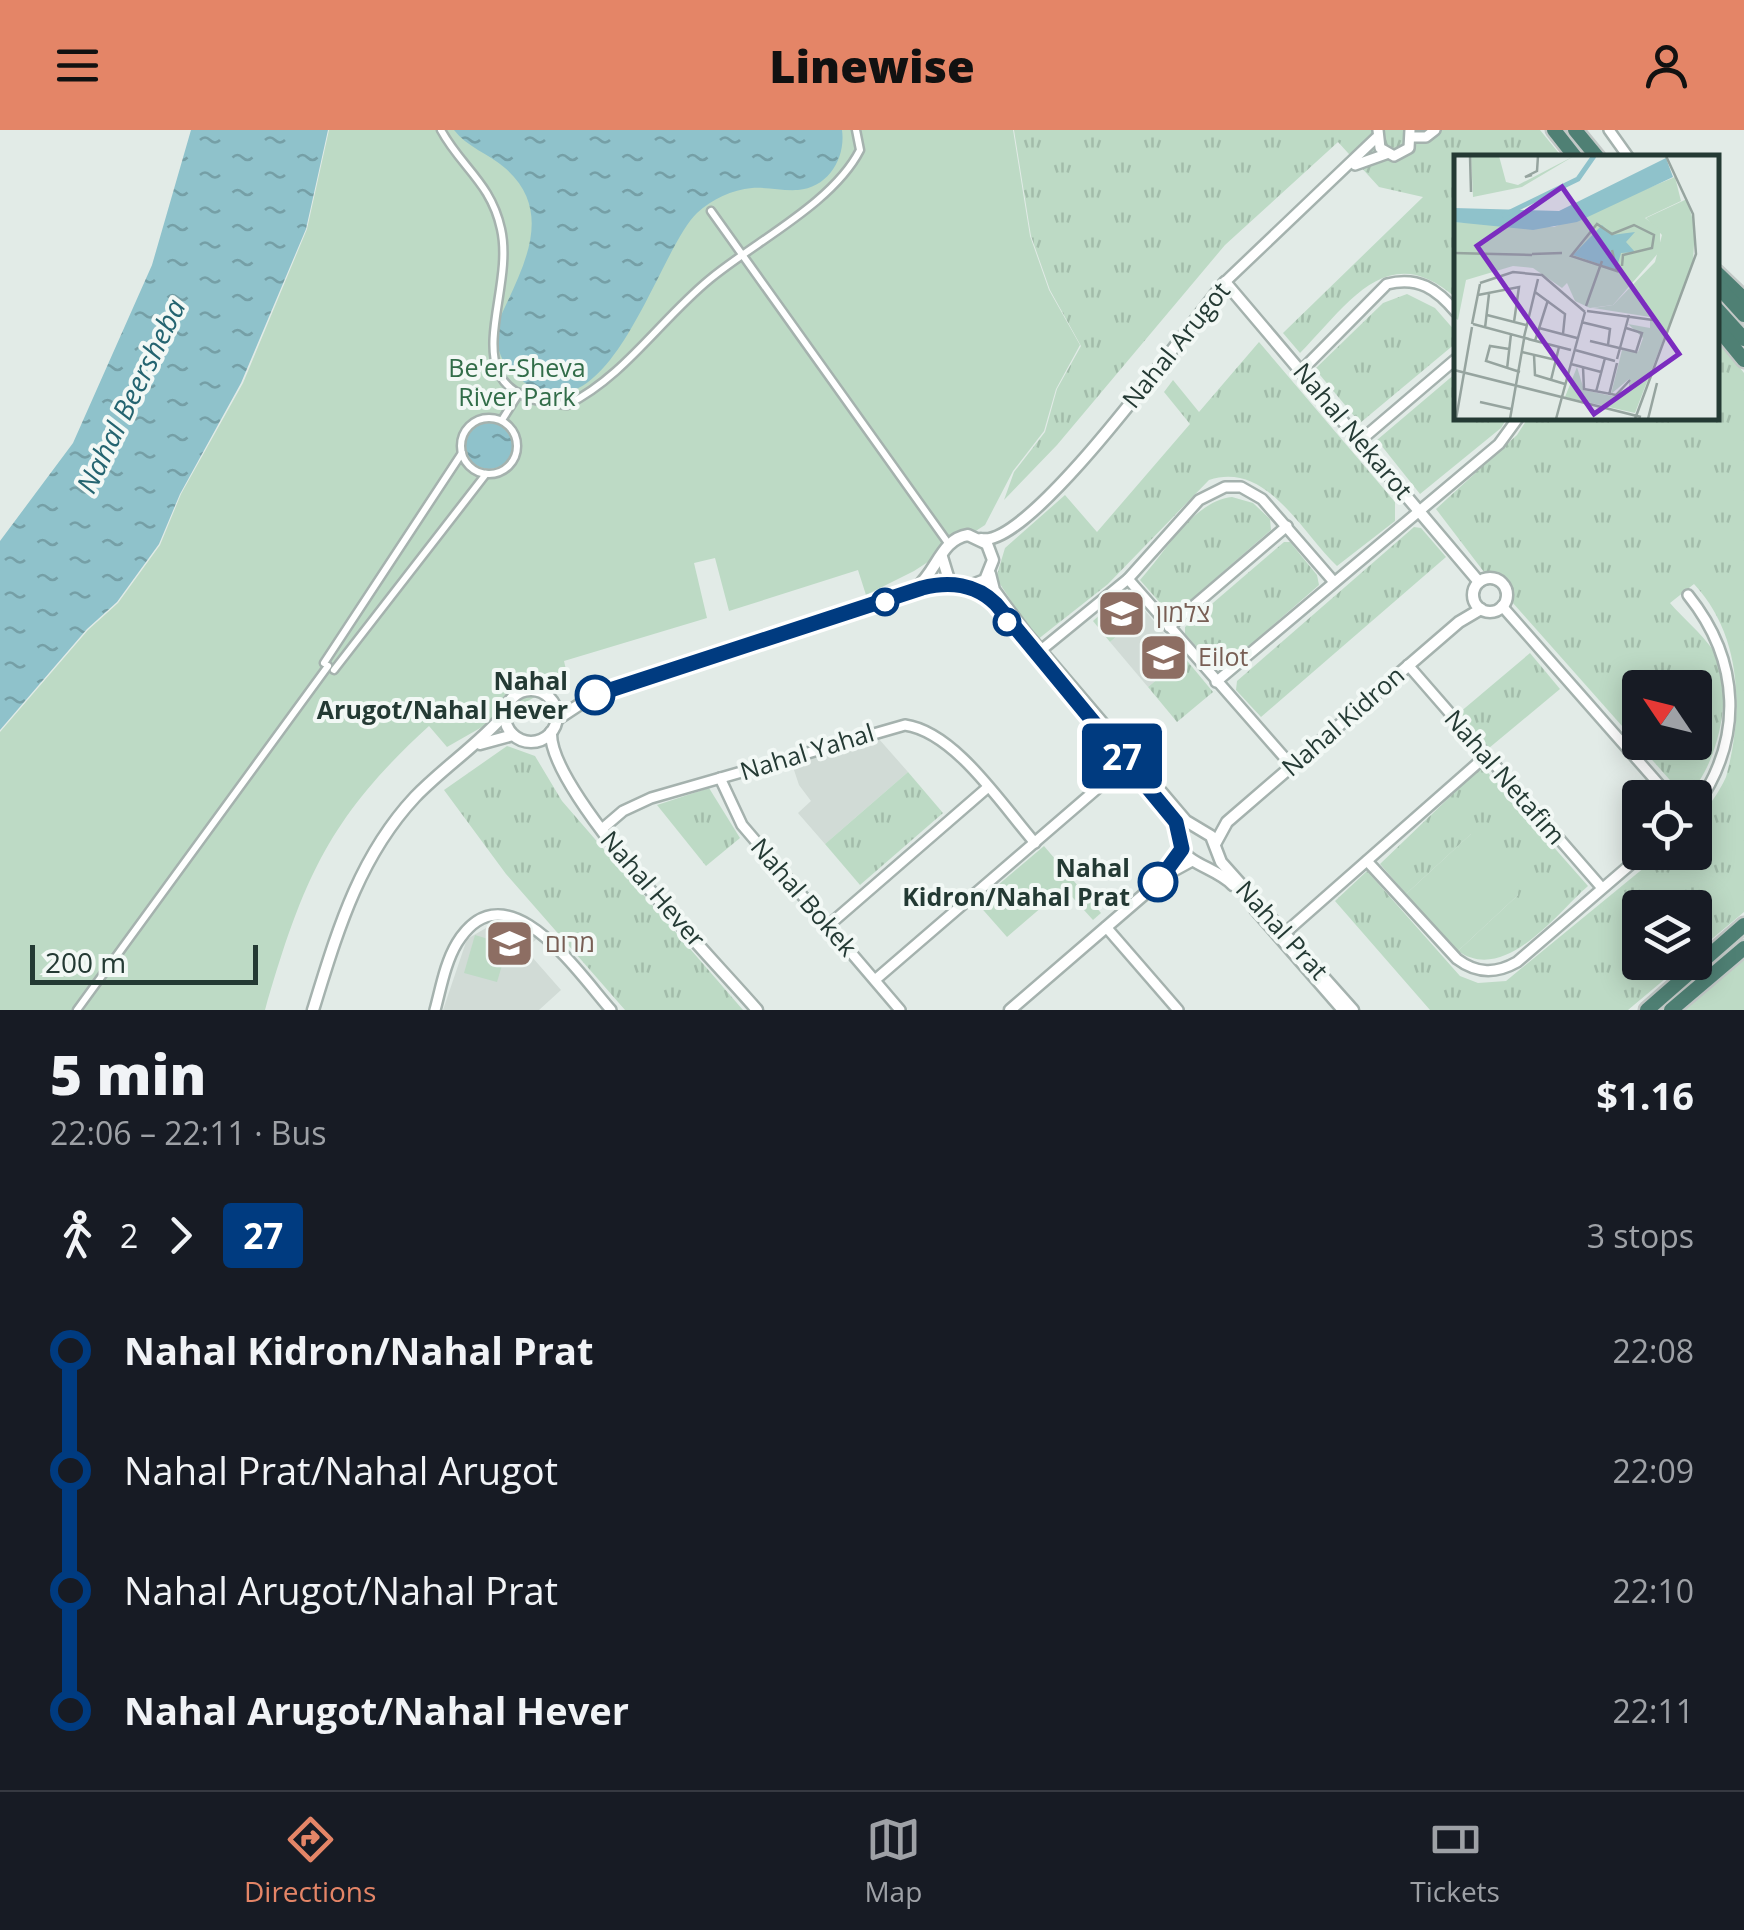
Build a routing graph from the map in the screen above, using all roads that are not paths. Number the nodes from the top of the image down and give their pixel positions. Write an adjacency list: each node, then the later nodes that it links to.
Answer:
1 (441, 130): 28 (street)
2 (856, 130): 15 (street)
3 (1434, 130): 8 (street)
4 (1554, 130): 10 (highway)
5 (1575, 130): 11 (highway)
6 (1609, 130): 12 (street)
7 (1377, 134): 9 (street); 13 (street, Nahal Arugot)
8 (1411, 134): 9 (street, Nahal Arugot)
9 (1386, 154): 13 (street, Nahal Arugot)
10 (1574, 155)
11 (1596, 155)
12 (1627, 155)
13 (1348, 169): 17 (street, Nahal Arugot)
14 (711, 211): 15 (street)
15 (742, 255): 28 (street); 38 (street)
16 (1719, 275): 19 (highway)
17 (1225, 282): 27 (street, Nahal Nekarot); 36 (street, Nahal Arugot)
18 (1719, 287): 22 (highway)
19 (1744, 299)
20 (1454, 310): 27 (street)
21 (1719, 311): 24 (highway)
22 (1744, 315)
23 (1719, 330): 25 (highway)
24 (1744, 339)
25 (1744, 360)
26 (1454, 362): 31 (street)
27 (1301, 371): 31 (street, Nahal Nekarot)
28 (519, 393): 29 (street)
29 (502, 420): 32 (street); 33 (street)
30 (1517, 420): 34 (street)
31 (1361, 440): 34 (street, Nahal Nekarot)
32 (462, 453): 33 (street); 54 (street)
33 (486, 474): 54 (street)
34 (1419, 510): 43 (street); 44 (street, Nahal Nekarot)
35 (1286, 526): 42 (street); 43 (street); 51 (street)
36 (1012, 529): 37 (street, Nahal Arugot); 39 (street, Nahal Arugot)
37 (980, 539): 38 (street); 39 (street)
38 (948, 543): 40 (street)
39 (992, 554): 41 (street)
40 (942, 557): 45 (street); 47 (street)
41 (990, 574): 46 (street); 52 (street)
42 (1128, 579): 51 (street); 52 (street)
43 (1334, 582): 55 (street)
44 (1479, 582): 49 (street); 50 (street)
45 (954, 584): 46 (street); 47 (street)
46 (966, 587): 65 (street)
47 (903, 595): 56 (street)
48 (1688, 595): 69 (street)
49 (1478, 605): 50 (street); 53 (street, Nahal Kidron)
50 (1502, 606): 68 (street)
51 (1169, 627): 55 (street)
52 (1040, 651): 73 (street)
53 (1408, 665): 63 (street, Nahal Netafim); 66 (street, Nahal Kidron)
54 (329, 666): 88 (street)
55 (1216, 682): 66 (street)
56 (594, 695): 57 (street); 59 (street)
57 (549, 698): 58 (street); 59 (street)
58 (505, 714): 60 (street); 62 (street)
59 (554, 726): 61 (street); 64 (street, Nahal Hever)
60 (513, 735): 61 (street); 62 (street)
61 (531, 742): 64 (street, Nahal Hever)
62 (474, 746): 89 (street)
63 (1487, 755): 77 (street); 81 (street, Nahal Netafim)
64 (557, 762): 72 (street, Nahal Hever)
65 (1128, 762): 74 (street); 75 (street)
66 (1291, 765): 71 (street, Nahal Kidron)
67 (720, 778): 70 (street, Nahal Yahal); 72 (street, Nahal Yahal); 82 (street, Nahal Bokek)
68 (1655, 780)
69 (1712, 780)
70 (987, 788): 74 (street, Nahal Yahal); 82 (street)
71 (1227, 822): 73 (street, Nahal Kidron); 76 (street, Nahal Kidron)
72 (602, 829): 92 (street, Nahal Hever)
73 (1201, 831): 75 (street, Nahal Kidron); 76 (street, Nahal Prat)
74 (1035, 842): 87 (street)
75 (1182, 845): 78 (street, Nahal Prat); 80 (street)
76 (1214, 847): 78 (street); 85 (street, Nahal Prat)
77 (1367, 861): 81 (street); 85 (street)
78 (1196, 862): 80 (street); 96 (street, Nahal Prat)
79 (1623, 870): 81 (street)
80 (1169, 873): 84 (street)
81 (1602, 888)
82 (829, 925): 87 (street, Nahal Bokek)
83 (1744, 926): 98 (highway)
84 (1106, 927): 94 (street); 95 (street)
85 (1286, 932): 97 (street, Nahal Prat)
86 (1744, 948): 99 (highway)
87 (875, 980): 93 (street, Nahal Bokek)
88 (77, 1010)
89 (313, 1010)
90 (435, 1010): 91 (street)
91 (611, 1010)
92 (757, 1010)
93 (900, 1010)
94 (1010, 1010)
95 (1178, 1010)
96 (1343, 1010)
97 (1353, 1010)
98 (1647, 1010)
99 (1671, 1010)

